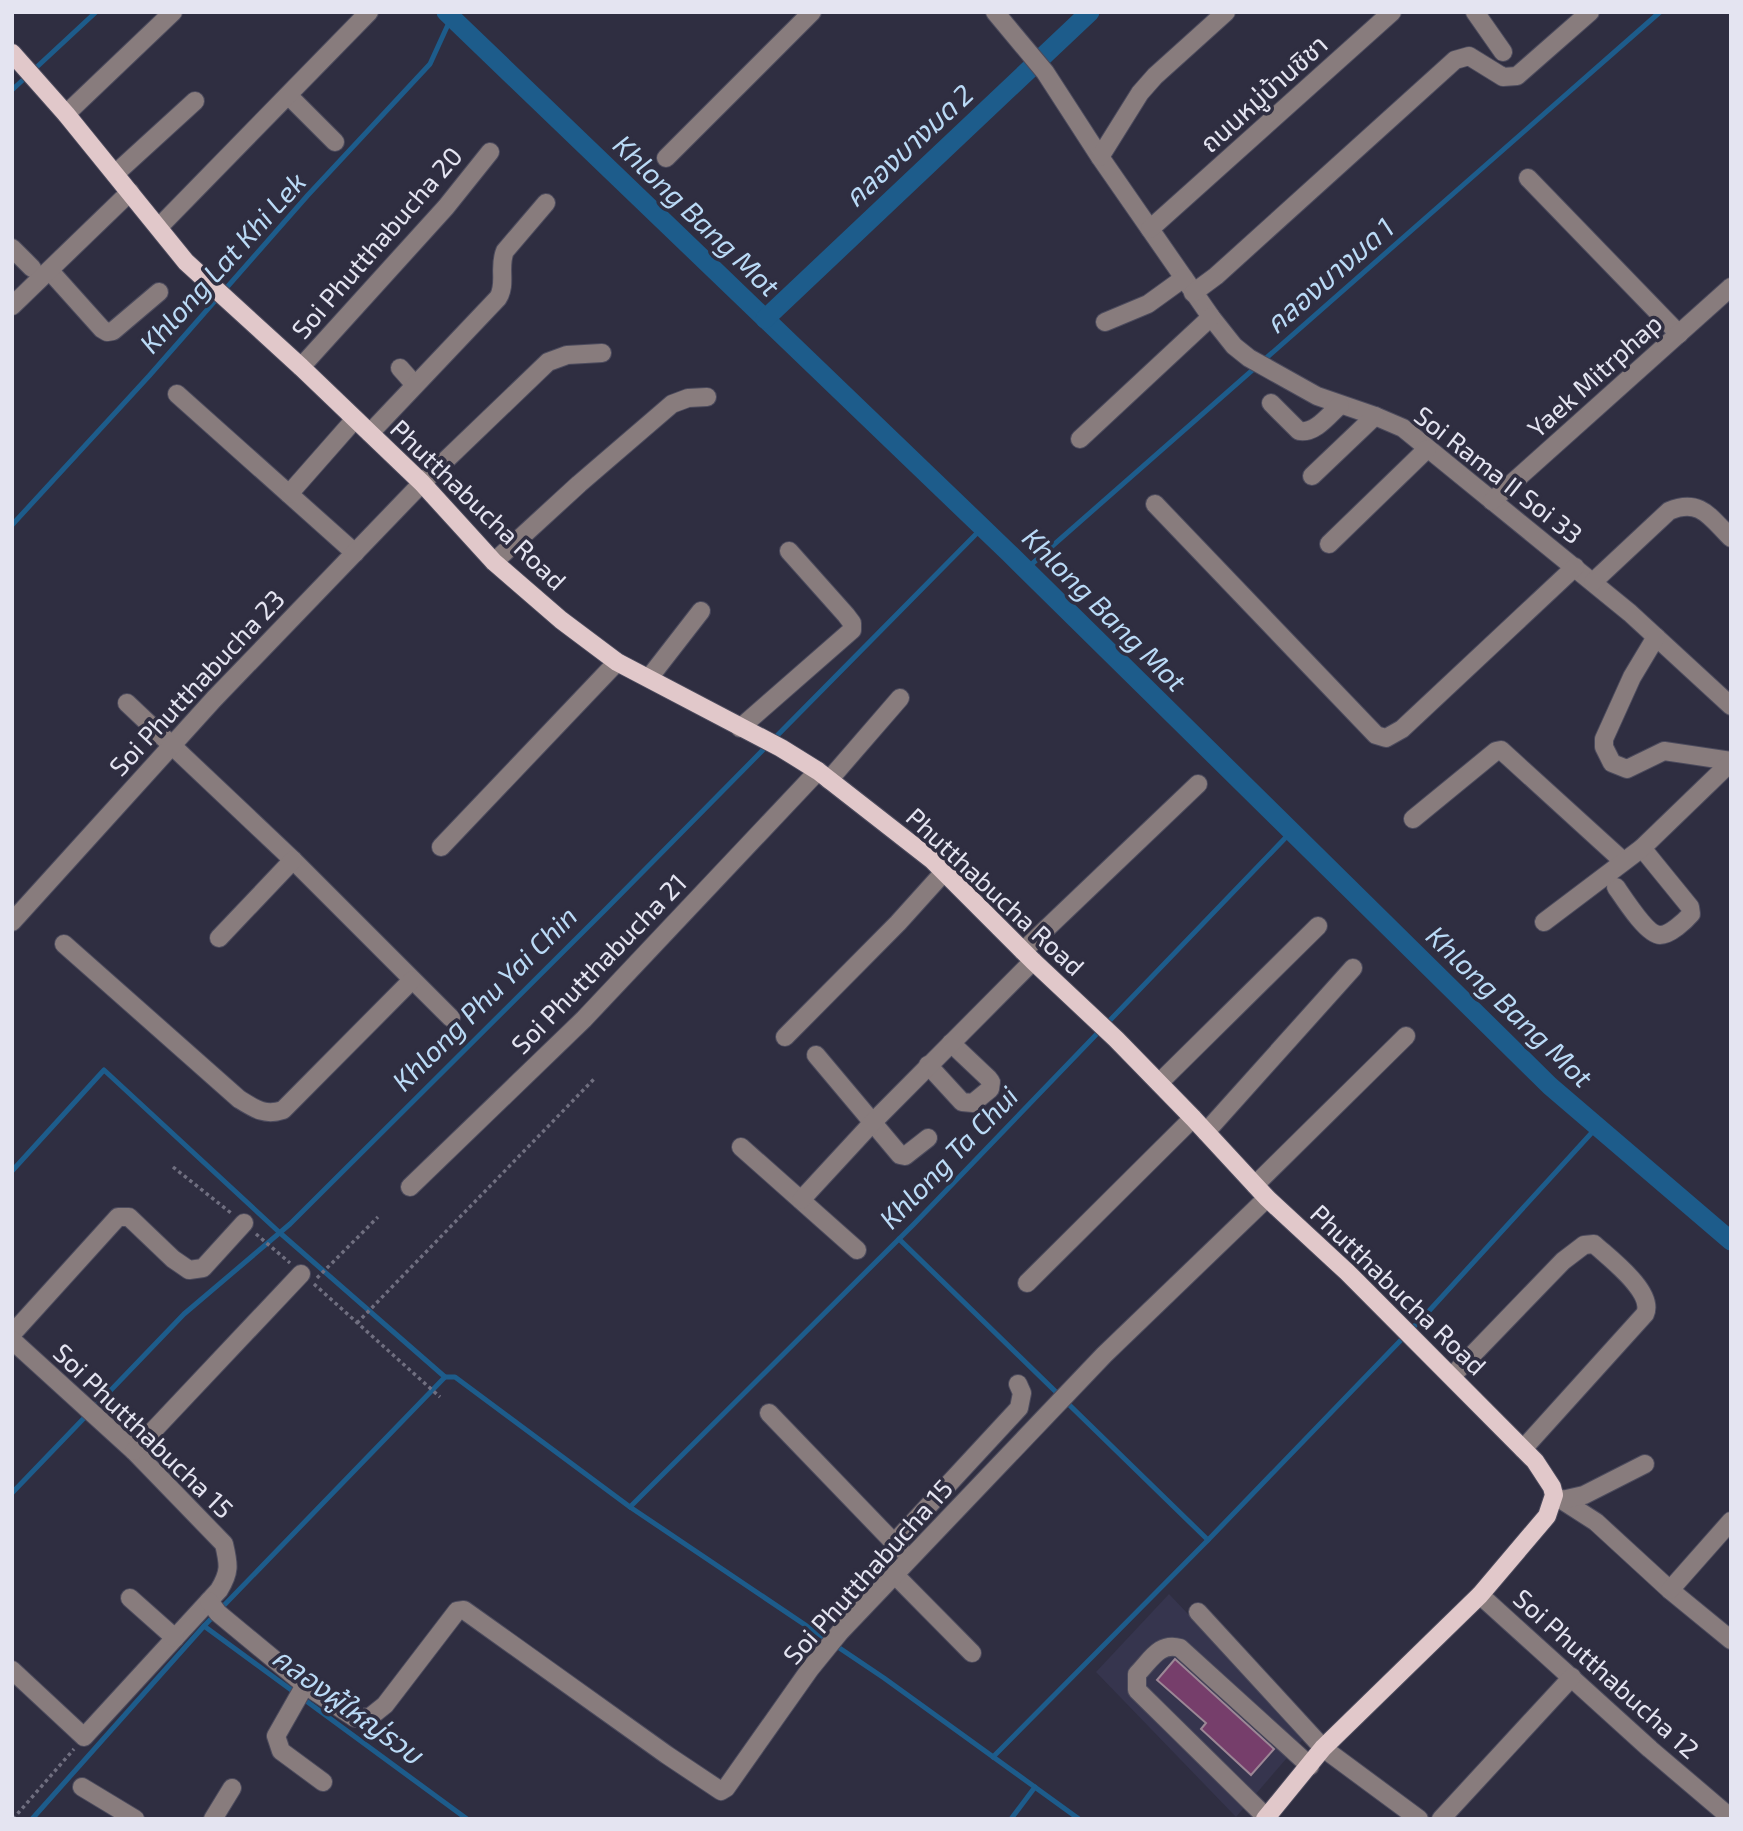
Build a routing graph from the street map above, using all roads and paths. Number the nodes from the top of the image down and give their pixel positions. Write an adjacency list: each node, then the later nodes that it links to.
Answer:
1 (173, 12): 13 (street)
2 (369, 12): 11 (street)
3 (813, 12): 17 (street)
4 (995, 12): 16 (street, Soi Rama II Soi 33)
5 (1226, 12): 16 (street)
6 (1392, 12): 23 (street, ถนนหมู่บ้านชิชา)
7 (1475, 12): 9 (street)
8 (1590, 12): 26 (street)
9 (1503, 52)
10 (12, 53): 13 (main road, Phutthabucha Road)
11 (289, 96): 14 (street); 22 (street)
12 (194, 101): 18 (street)
13 (66, 114): 18 (main road, Phutthabucha Road)
14 (335, 142)
15 (490, 152): 34 (street, Soi Phutthabucha 20)
16 (1100, 157): 23 (street, Soi Rama II Soi 33)
17 (666, 158)
18 (115, 174): 20 (main road, Phutthabucha Road)
19 (1528, 178): 32 (street)
20 (130, 192): 22 (main road, Phutthabucha Road); 25 (street)
21 (546, 203): 36 (street)
22 (159, 228): 34 (main road, Phutthabucha Road)
23 (1150, 229): 26 (street, Soi Rama II Soi 33)
24 (14, 253): 25 (street)
25 (41, 269): 28 (street); 29 (street)
26 (1189, 285): 30 (street, Soi Rama II Soi 33); 31 (street)
27 (1731, 287): 32 (street, Yaek Mitrphap)
28 (159, 292)
29 (12, 306)
30 (1210, 317): 40 (street, Soi Rama II Soi 33); 44 (street)
31 (1105, 322)
32 (1679, 334): 49 (street, Yaek Mitrphap)
33 (602, 353): 47 (street, Soi Phutthabucha 23)
34 (301, 367): 42 (main road, Phutthabucha Road)
35 (400, 368): 36 (street)
36 (415, 385): 43 (street)
37 (177, 394): 48 (street)
38 (707, 397): 55 (street)
39 (1271, 402): 40 (street)
40 (1340, 405): 41 (street, Soi Rama II Soi 33)
41 (1375, 416): 45 (street, Soi Rama II Soi 33); 46 (street)
42 (355, 419): 43 (main road, Phutthabucha Road); 48 (street)
43 (370, 433): 47 (main road, Phutthabucha Road)
44 (1080, 439)
45 (1427, 449): 49 (street, Soi Rama II Soi 33); 52 (street)
46 (1312, 476)
47 (422, 483): 54 (street, Soi Phutthabucha 23); 55 (main road, Phutthabucha Road)
48 (289, 494): 54 (street)
49 (1492, 501): 56 (street, Soi Rama II Soi 33)
50 (1155, 504): 56 (street)
51 (1731, 538): 57 (street)
52 (1329, 544)
53 (789, 551): 65 (street)
54 (355, 553): 66 (street, Soi Phutthabucha 23)
55 (494, 562): 60 (main road, Phutthabucha Road)
56 (1575, 567): 57 (street, Soi Rama II Soi 33)
57 (1592, 582): 59 (street, Soi Rama II Soi 33)
58 (701, 611): 61 (street)
59 (1656, 637): 64 (street, Soi Rama II Soi 33); 67 (street)
60 (617, 662): 61 (main road, Phutthabucha Road); 71 (street)
61 (649, 678): 65 (main road, Phutthabucha Road)
62 (900, 698): 68 (street, Soi Phutthabucha 21)
63 (127, 703): 66 (street)
64 (1731, 706)
65 (748, 732): 68 (main road, Phutthabucha Road)
66 (172, 744): 73 (street); 77 (street, Soi Phutthabucha 23)
67 (1731, 761): 72 (street)
68 (824, 775): 75 (main road, Phutthabucha Road); 98 (street, Soi Phutthabucha 21)
69 (1198, 784): 82 (street)
70 (1413, 819): 74 (street)
71 (441, 847)
72 (1642, 848): 74 (street); 76 (street)
73 (293, 860): 80 (street); 84 (street)
74 (1623, 861): 78 (street)
75 (944, 872): 82 (main road, Phutthabucha Road); 87 (street)
76 (1616, 887)
77 (12, 922)
78 (1544, 922)
79 (1318, 926): 92 (street)
80 (219, 937)
81 (64, 944): 84 (street)
82 (1028, 956): 88 (street); 92 (main road, Phutthabucha Road)
83 (1353, 968): 95 (street)
84 (412, 980): 85 (street)
85 (451, 1018)
86 (1406, 1036): 99 (street, Soi Phutthabucha 15)
87 (785, 1037)
88 (951, 1043): 90 (street); 90 (street)
89 (816, 1055): 94 (street)
90 (929, 1066): 94 (street)
91 (595, 1078): 106 (path)
92 (1159, 1083): 93 (main road, Phutthabucha Road)
93 (1193, 1118): 95 (main road, Phutthabucha Road); 105 (street)
94 (874, 1121): 96 (street); 100 (street)
95 (1206, 1132): 99 (main road, Phutthabucha Road)
96 (928, 1138)
97 (741, 1147): 100 (street)
98 (410, 1187)
99 (1261, 1191): 109 (main road, Phutthabucha Road); 118 (street, Soi Phutthabucha 15)
100 (801, 1200): 103 (street)
101 (378, 1217): 104 (path)
102 (244, 1223): 107 (street)
103 (857, 1250)
104 (307, 1278): 113 (street)
105 (1027, 1283)
106 (358, 1323)
107 (12, 1334)
108 (12, 1340): 113 (street, Soi Phutthabucha 15)
109 (1452, 1376): 112 (main road, Phutthabucha Road); 112 (street)
110 (1018, 1384): 117 (street)
111 (769, 1413): 117 (street)
112 (1523, 1450): 115 (main road, Phutthabucha Road)
113 (134, 1451): 123 (street, Soi Phutthabucha 15)
114 (1645, 1464): 115 (street)
115 (1558, 1498): 120 (street); 121 (main road)
116 (1731, 1521): 120 (street)
117 (894, 1543): 118 (street)
118 (910, 1559): 119 (street, Soi Phutthabucha 15)
119 (895, 1575): 127 (street); 130 (street, Soi Phutthabucha 15)
120 (1670, 1590): 126 (street)
121 (1480, 1595): 129 (street, Soi Phutthabucha 12); 132 (main road)
122 (130, 1598): 125 (street)
123 (209, 1601): 125 (street, Soi Phutthabucha 15); 130 (street, Soi Phutthabucha 15)
124 (1198, 1612): 132 (street)
125 (175, 1638): 131 (street, Soi Phutthabucha 15)
126 (1731, 1640)
127 (972, 1653)
128 (12, 1670): 131 (street)
129 (1572, 1677): 138 (street, Soi Phutthabucha 12); 143 (street)
130 (305, 1685): 134 (street)
131 (84, 1737): 139 (path)
132 (1323, 1748): 133 (main road); 142 (street)
133 (1310, 1766): 137 (main road); 137 (street)
134 (323, 1782)
135 (82, 1787): 140 (street)
136 (232, 1788): 141 (street)
137 (1266, 1818)
138 (1731, 1818)
139 (13, 1819)
140 (135, 1819)
141 (213, 1819)
142 (1419, 1819)
143 (1441, 1819)

